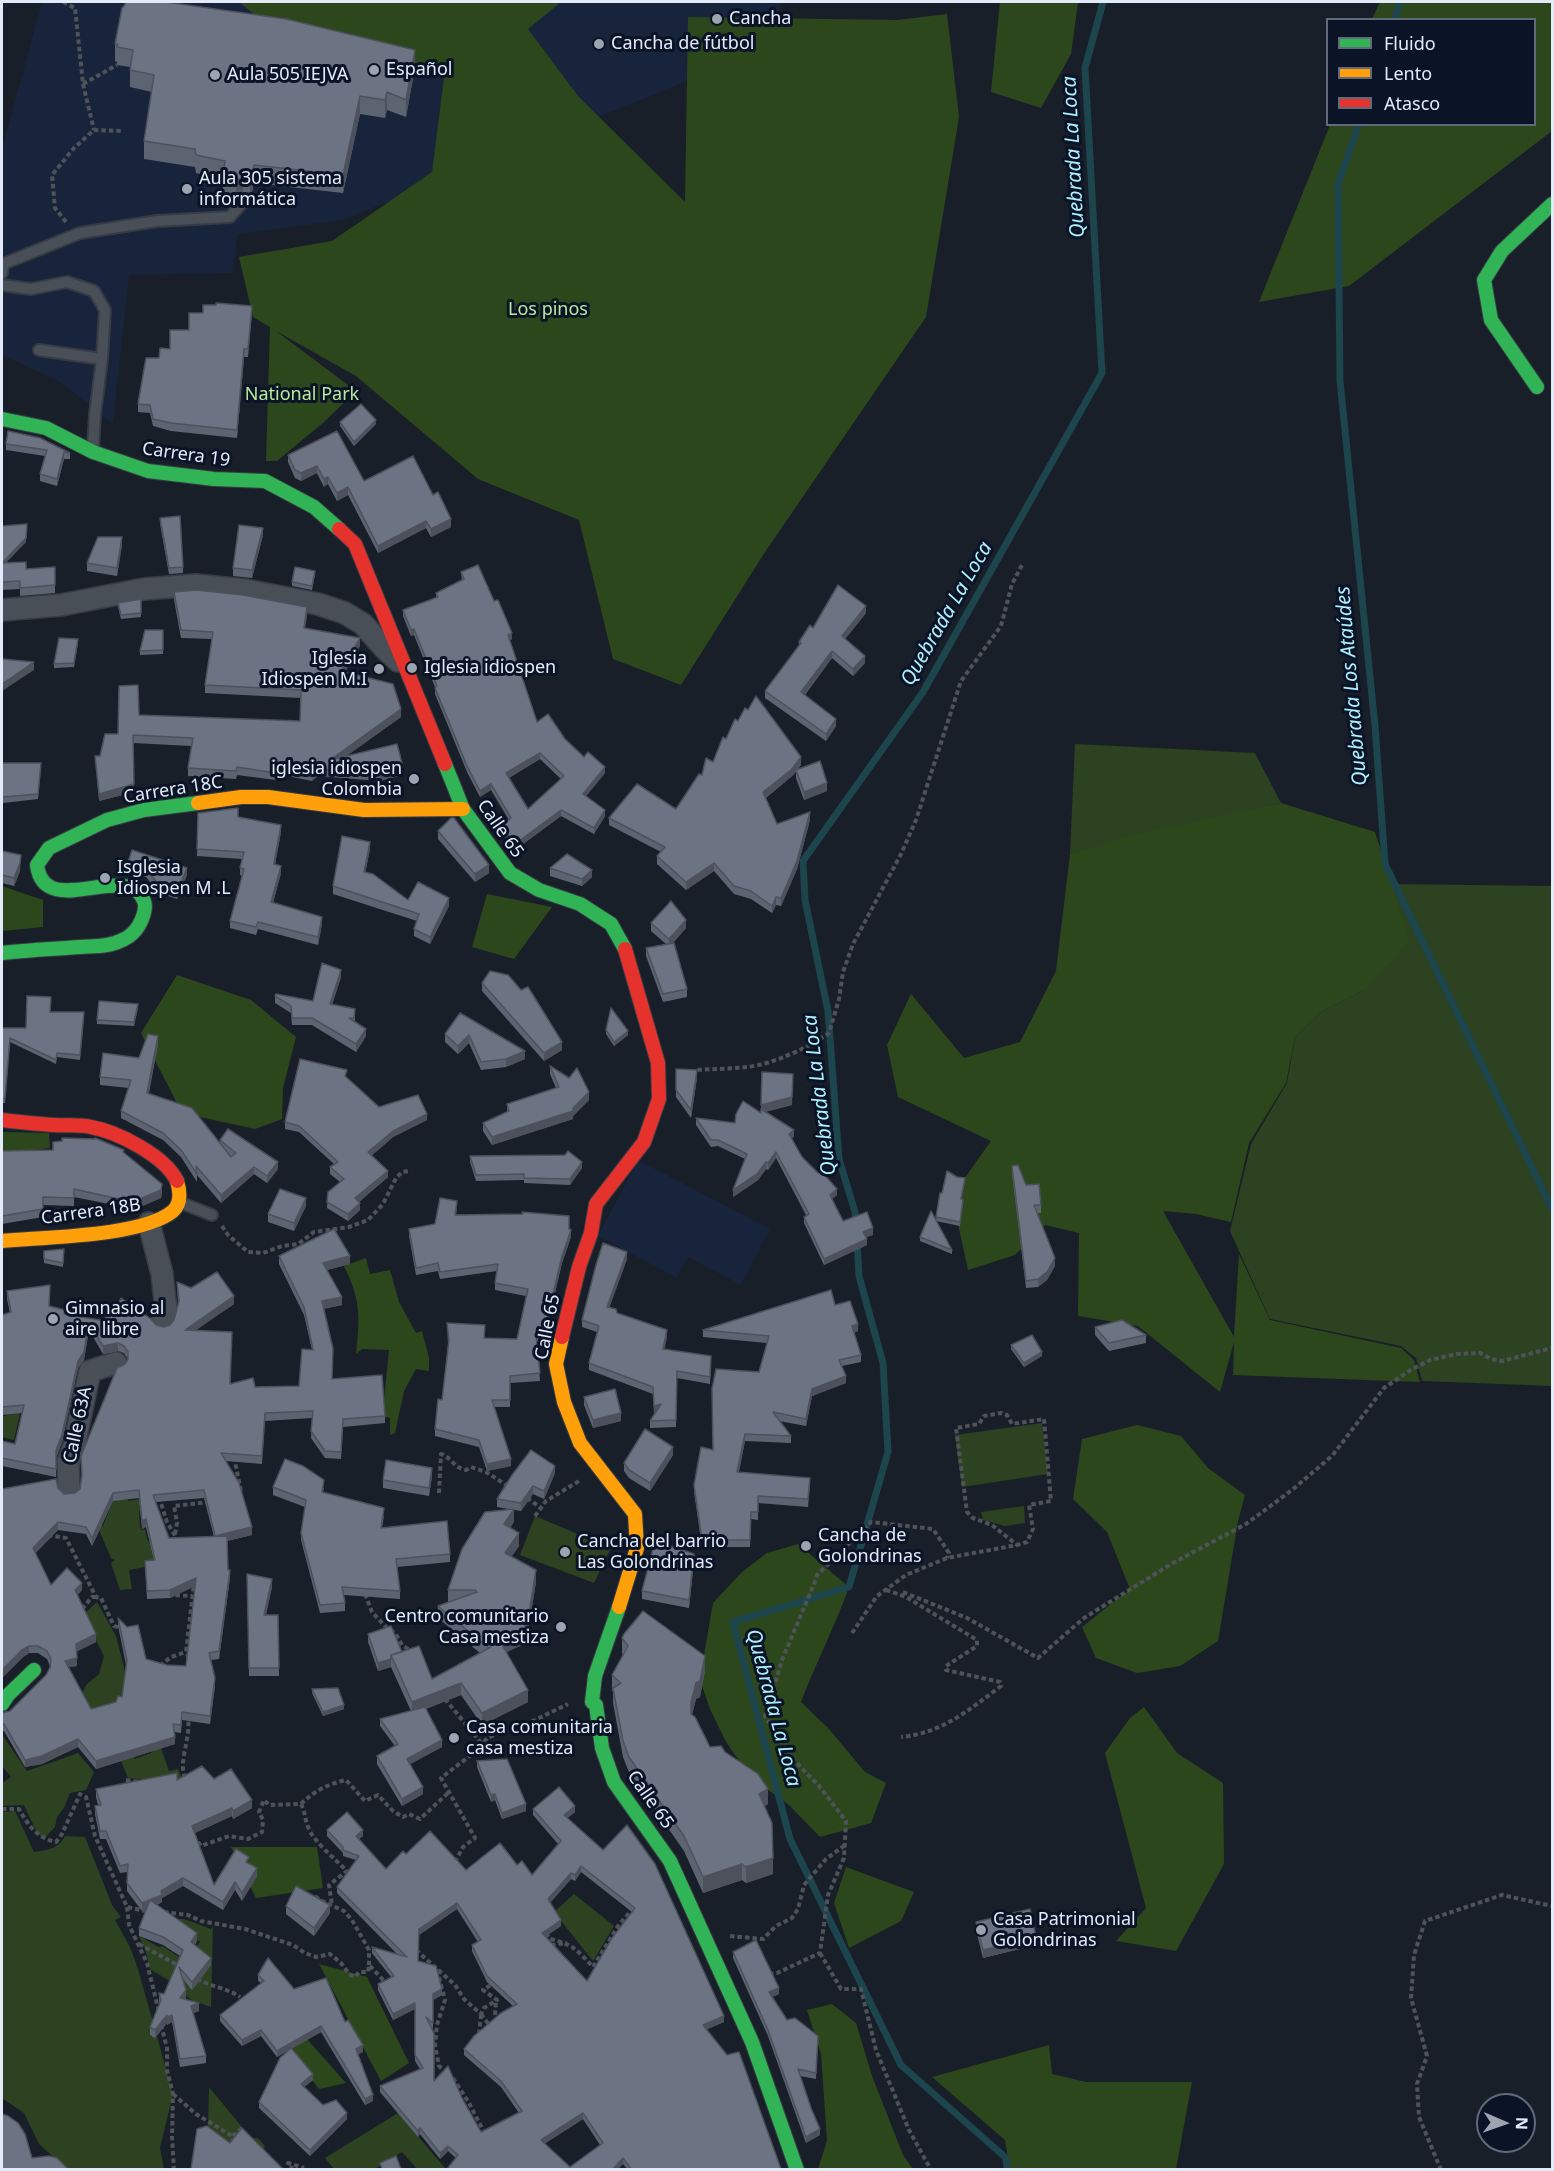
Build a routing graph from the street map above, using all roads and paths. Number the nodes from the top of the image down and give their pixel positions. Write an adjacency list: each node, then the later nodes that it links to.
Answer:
1 (63, 2): 3 (path)
2 (117, 65): 3 (path)
3 (83, 84): 4 (path)
4 (94, 130): 5 (path); 8 (path)
5 (122, 131)
6 (242, 203): 8 (lane)
7 (1552, 204): 13 (street)
8 (76, 234): 9 (lane)
9 (2, 273)
10 (2, 285): 12 (lane)
11 (39, 350): 12 (lane)
12 (102, 359): 15 (lane)
13 (1538, 387)
14 (2, 419): 15 (street, Carrera 19)
15 (93, 452): 16 (street, Carrera 19)
16 (355, 544): 19 (street, Calle 65)
17 (1023, 565): 22 (path)
18 (2, 610): 19 (street)
19 (403, 666): 20 (street, Calle 65)
20 (463, 809): 21 (street, Carrera 18C); 22 (street, Calle 65)
21 (2, 953)
22 (658, 1073): 33 (street, Calle 65)
23 (2, 1120): 25 (street)
24 (411, 1171): 26 (path)
25 (178, 1202): 26 (lane); 27 (street, Carrera 18B)
26 (212, 1215)
27 (150, 1222): 28 (street, Carrera 18B); 29 (street)
28 (2, 1240)
29 (163, 1322)
30 (1552, 1348): 56 (path)
31 (116, 1363): 35 (street, Calle 63A)
32 (231, 1447): 39 (path)
33 (601, 1470): 41 (path); 66 (street, Calle 65)
34 (512, 1488): 37 (path)
35 (69, 1490)
36 (158, 1493): 45 (path)
37 (439, 1493)
38 (522, 1495): 41 (path)
39 (241, 1496)
40 (214, 1501): 45 (path)
41 (541, 1508): 42 (path)
42 (535, 1516)
43 (66, 1532): 46 (path)
44 (44, 1534): 46 (path)
45 (175, 1534): 48 (path)
46 (66, 1538): 55 (path)
47 (1017, 1545): 47 (path); 49 (path)
48 (180, 1546)
49 (947, 1558): 52 (path); 78 (path)
50 (193, 1579): 54 (path)
51 (364, 1590): 61 (path)
52 (885, 1590): 56 (path); 59 (path)
53 (160, 1594): 54 (path)
54 (192, 1596): 60 (path)
55 (96, 1597): 57 (path); 58 (path)
56 (906, 1597): 69 (path)
57 (75, 1616)
58 (126, 1632)
59 (852, 1633)
60 (186, 1652): 62 (path); 64 (path)
61 (416, 1654)
62 (189, 1658)
63 (34, 1670): 67 (street)
64 (156, 1670)
65 (440, 1691): 70 (path)
66 (592, 1702): 70 (path); 86 (street, Calle 65)
67 (2, 1704)
68 (186, 1710): 73 (path)
69 (902, 1737)
70 (483, 1744): 74 (path)
71 (126, 1780): 72 (path)
72 (146, 1783)
73 (188, 1785)
74 (448, 1793): 75 (path); 79 (path)
75 (301, 1804): 77 (path); 81 (path)
76 (2, 1809): 84 (path)
77 (195, 1834)
78 (845, 1845): 86 (path); 93 (path)
79 (458, 1871)
80 (315, 1896): 81 (path)
81 (333, 1905): 91 (path)
82 (636, 1905): 88 (path)
83 (1552, 1906): 117 (path)
84 (127, 1907): 87 (path); 94 (path)
85 (545, 1931): 88 (path)
86 (707, 1942): 115 (street, Calle 65)
87 (138, 1943): 95 (path); 107 (path)
88 (568, 1943): 89 (path)
89 (540, 1945)
90 (415, 1949): 96 (path)
91 (369, 1950): 92 (path); 94 (path)
92 (378, 1952)
93 (820, 1953): 98 (path); 116 (path)
94 (369, 1965): 100 (path)
95 (182, 1968)
96 (437, 1970): 103 (path); 110 (path)
97 (193, 1975): 101 (path)
98 (759, 1976)
99 (495, 1982): 102 (path)
100 (387, 1986)
101 (240, 1997)
102 (495, 2001): 103 (path); 104 (path)
103 (482, 2014): 104 (path); 106 (path)
104 (489, 2026): 105 (path)
105 (491, 2032)
106 (479, 2036)
107 (173, 2094): 109 (path); 113 (path)
108 (242, 2127): 109 (path)
109 (232, 2136): 111 (path)
110 (490, 2141)
111 (235, 2151)
112 (304, 2168): 114 (path)
113 (174, 2169)
114 (293, 2169)
115 (797, 2169)
116 (931, 2169)
117 (1441, 2169)

